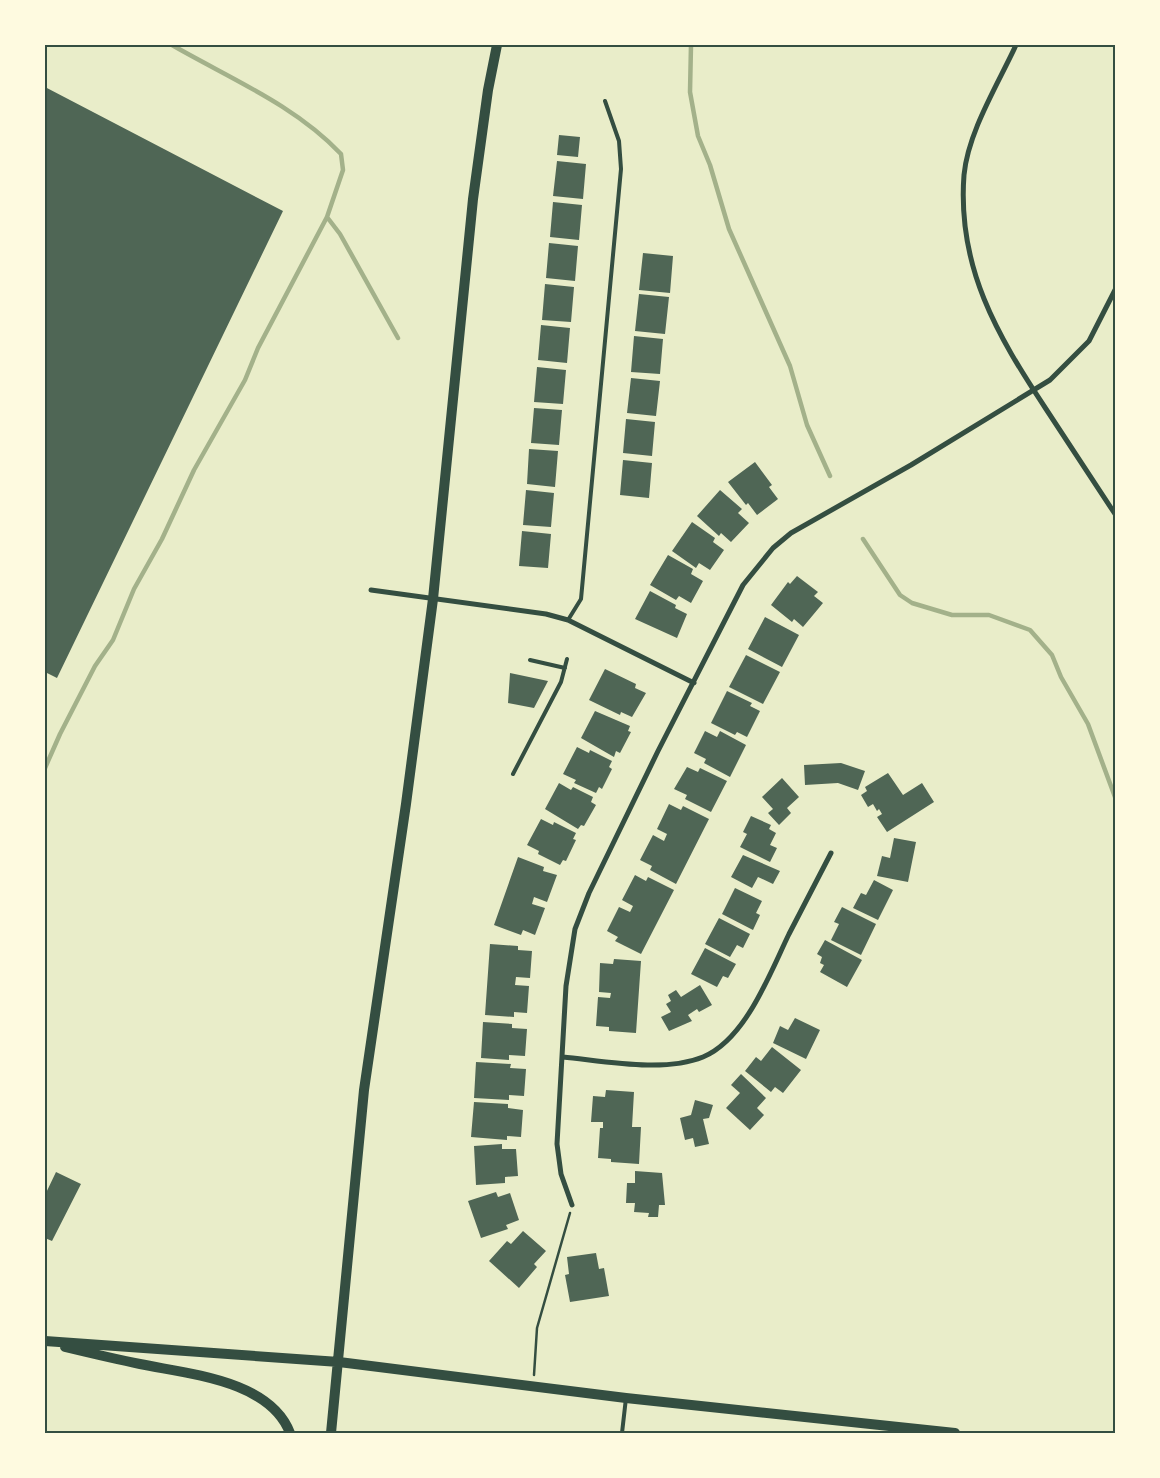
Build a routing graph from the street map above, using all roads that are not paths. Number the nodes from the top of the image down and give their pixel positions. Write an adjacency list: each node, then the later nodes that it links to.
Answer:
1 (497, 45): 8 (main road)
2 (1016, 45): 5 (street)
3 (605, 101): 9 (lane)
4 (1115, 290): 5 (street)
5 (1034, 391): 6 (street); 13 (street)
6 (1115, 514)
7 (371, 590): 8 (street)
8 (433, 599): 9 (street); 19 (main road)
9 (568, 620): 13 (street)
10 (567, 659): 12 (lane)
11 (530, 660): 12 (lane)
12 (565, 668): 14 (lane)
13 (694, 683): 16 (street)
14 (513, 774)
15 (831, 853): 16 (street)
16 (563, 1057): 17 (street)
17 (572, 1205)
18 (45, 1342): 19 (main road); 22 (main road)
19 (339, 1362): 20 (main road); 23 (main road)
20 (626, 1398): 21 (main road); 24 (lane)
21 (874, 1429): 25 (main road)
22 (290, 1433)
23 (331, 1433)
24 (622, 1433)
25 (955, 1433)

